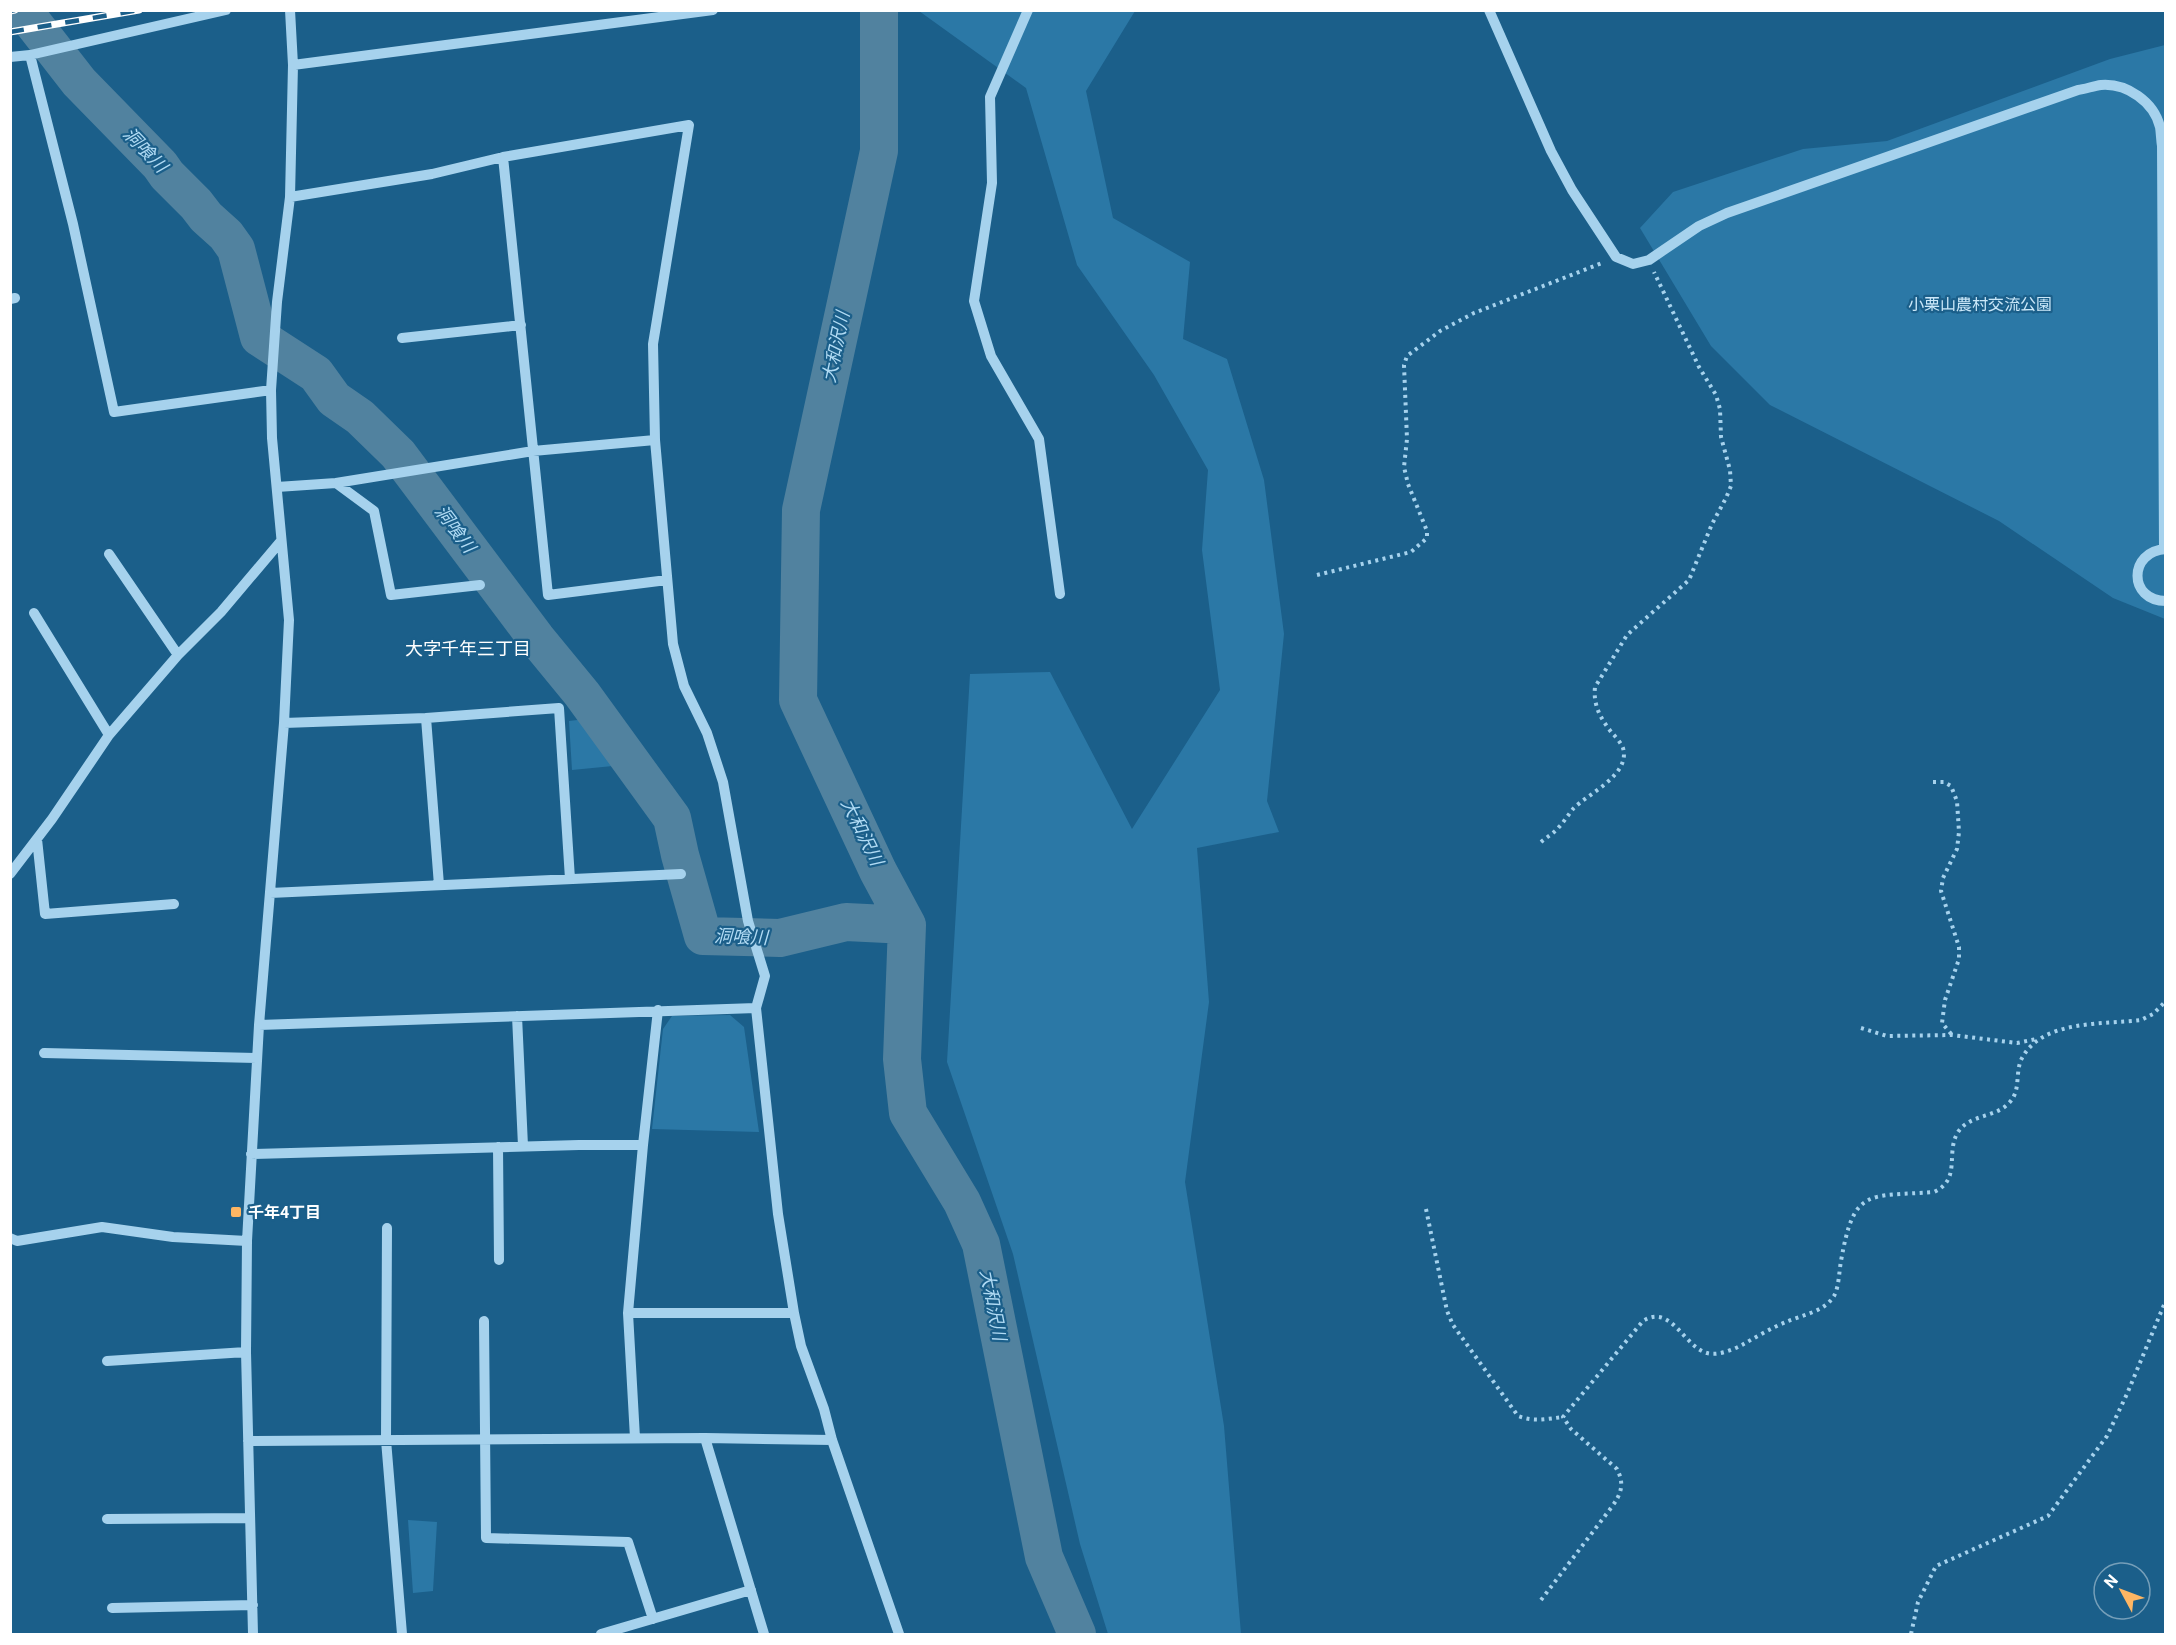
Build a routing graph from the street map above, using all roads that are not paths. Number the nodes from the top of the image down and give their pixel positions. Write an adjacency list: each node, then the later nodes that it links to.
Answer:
1 (226, 10): 6 (street)
2 (290, 10): 8 (street)
3 (713, 10): 8 (street)
4 (1028, 10): 24 (street)
5 (1489, 10): 11 (street)
6 (30, 56): 7 (street); 14 (street)
7 (10, 57)
8 (293, 65): 10 (street)
9 (504, 157): 10 (street); 12 (street); 15 (street)
10 (290, 197): 14 (street)
11 (2164, 227): 20 (street)
12 (521, 326): 13 (street); 16 (street)
13 (402, 338)
14 (271, 390): 18 (street)
15 (655, 440): 16 (street); 22 (street)
16 (533, 451): 17 (street); 22 (street)
17 (336, 483): 18 (street); 23 (street)
18 (277, 487): 19 (street)
19 (281, 541): 27 (street); 29 (street)
20 (2165, 549): 25 (street)
21 (110, 554): 27 (street)
22 (667, 580): 38 (street)
23 (480, 585)
24 (1060, 594)
25 (2166, 601)
26 (34, 613): 30 (street)
27 (178, 655): 30 (street)
28 (426, 718): 29 (street); 34 (street); 35 (street)
29 (284, 723): 36 (street)
30 (109, 735): 31 (street)
31 (37, 838): 32 (street); 37 (street)
32 (10, 874)
33 (681, 874): 34 (street)
34 (570, 879): 35 (street)
35 (439, 885): 36 (street)
36 (270, 893): 41 (street)
37 (174, 904)
38 (756, 1008): 39 (street); 53 (street)
39 (658, 1010): 40 (street); 44 (street)
40 (517, 1016): 41 (street); 45 (street)
41 (259, 1025): 43 (street)
42 (44, 1053): 43 (street)
43 (257, 1058): 47 (street)
44 (643, 1145): 45 (street); 52 (street)
45 (523, 1146): 46 (street)
46 (498, 1147): 47 (street); 51 (street)
47 (251, 1154): 50 (street)
48 (387, 1228): 60 (street)
49 (10, 1238): 50 (street)
50 (248, 1241): 55 (street)
51 (499, 1260)
52 (628, 1313): 53 (street); 57 (street)
53 (794, 1313): 62 (street)
54 (484, 1321): 61 (street)
55 (246, 1352): 56 (street); 59 (street)
56 (107, 1361)
57 (635, 1438): 58 (street); 61 (street)
58 (705, 1438): 62 (street); 65 (street)
59 (248, 1440): 60 (street); 63 (street)
60 (386, 1440): 61 (street); 70 (street)
61 (485, 1440): 68 (street)
62 (831, 1440): 73 (street)
63 (250, 1518): 64 (street); 66 (street)
64 (107, 1519)
65 (751, 1590): 68 (street); 72 (street)
66 (253, 1605): 67 (street); 69 (street)
67 (112, 1608)
68 (653, 1619): 71 (street)
69 (253, 1635)
70 (402, 1635)
71 (601, 1635)
72 (764, 1635)
73 (898, 1635)

